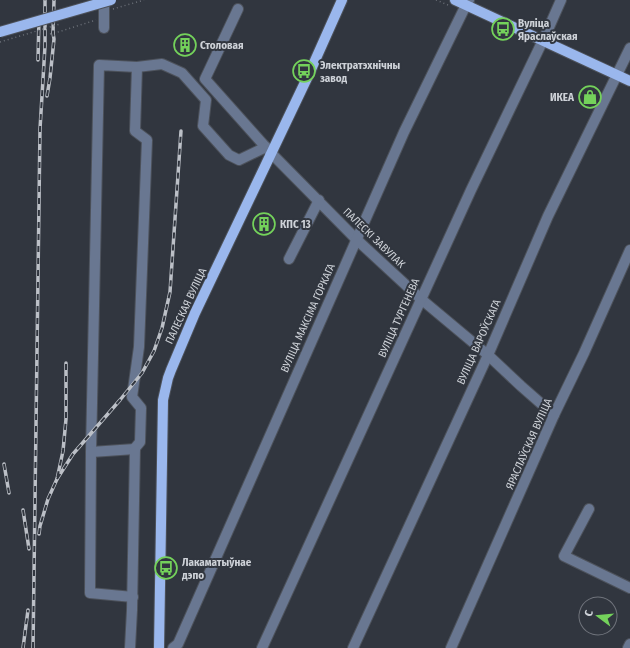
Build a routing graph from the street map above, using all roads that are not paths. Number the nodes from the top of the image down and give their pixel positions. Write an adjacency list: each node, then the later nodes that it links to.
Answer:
1 (104, 0): 8 (street)
2 (111, 0): 9 (main road, bridge)
3 (342, 0): 15 (main road, ПАЛЕСКАЯ ВУЛІЦА)
4 (455, 0): 6 (main road)
5 (561, 0): 10 (street, ВУЛІЦА ТУРГЕНЕВА)
6 (467, 2): 10 (main road); 17 (street, ВУЛІЦА МАКСІМА ГОРКАГА)
7 (238, 9): 15 (street, ПАЛЕСКІ ЗАВУЛАК)
8 (104, 28)
9 (0, 32)
10 (543, 40): 13 (main road); 20 (street, ВУЛІЦА ТУРГЕНЕВА)
11 (630, 48): 13 (street, ВУЛІЦА ВАРОЎСКАГА)
12 (137, 67): 15 (street); 23 (street); 24 (street)
13 (618, 75): 14 (main road); 21 (street, ВУЛІЦА ВАРОЎСКАГА)
14 (630, 81)
15 (269, 150): 16 (street, ПАЛЕСКІ ЗАВУЛАК); 30 (main road, ПАЛЕСКАЯ ВУЛІЦА)
16 (319, 200): 17 (street, ПАЛЕСКІ ЗАВУЛАК); 19 (street)
17 (356, 238): 20 (street, ПАЛЕСКІ ЗАВУЛАК); 31 (street, ВУЛІЦА МАКСІМА ГОРКАГА)
18 (630, 250): 22 (street, ЯРАСЛАЎСКАЯ ВУЛІЦА)
19 (289, 259)
20 (421, 299): 21 (street, ПАЛЕСКІ ЗАВУЛАК); 32 (street, ВУЛІЦА ТУРГЕНЕВА)
21 (488, 355): 22 (street, ПАЛЕСКІ ЗАВУЛАК); 33 (street, ВУЛІЦА ВАРОЎСКАГА)
22 (554, 415): 34 (street, ЯРАСЛАЎСКАЯ ВУЛІЦА)
23 (135, 449): 24 (street); 27 (street)
24 (91, 452): 27 (street)
25 (589, 509): 26 (street)
26 (630, 588)
27 (133, 597): 29 (street)
28 (630, 644): 35 (street)
29 (130, 648)
30 (159, 648)
31 (173, 648)
32 (262, 648)
33 (353, 648)
34 (451, 648)
35 (628, 648)

